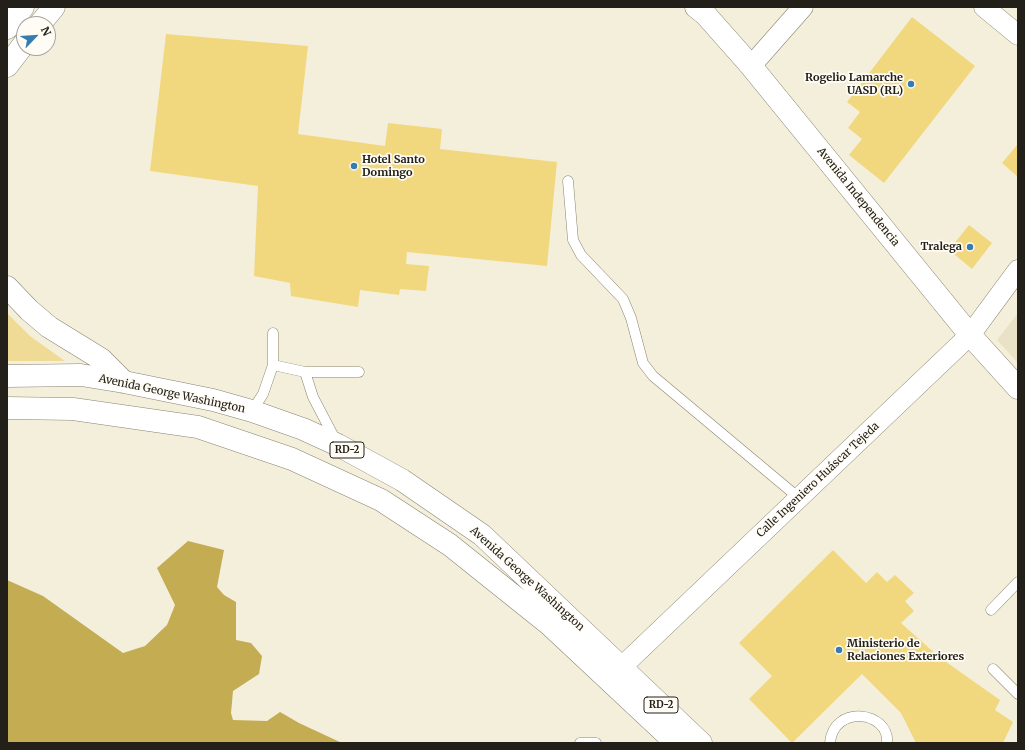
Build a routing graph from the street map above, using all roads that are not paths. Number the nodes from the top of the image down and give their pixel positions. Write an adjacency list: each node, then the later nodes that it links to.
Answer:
1 (23, 7): 7 (main road)
2 (54, 7): 6 (main road)
3 (696, 7): 11 (main road, Avenida Independencia)
4 (803, 7): 11 (street)
5 (984, 7): 8 (street)
6 (47, 16)
7 (7, 28)
8 (1018, 35)
9 (16, 54): 10 (main road)
10 (7, 66)
11 (750, 66): 16 (main road, Avenida Independencia)
12 (568, 181): 26 (lane)
13 (1018, 270): 16 (street, Calle Ingeniero Huáscar Tejeda)
14 (7, 287): 21 (main road)
15 (273, 334): 17 (lane)
16 (970, 335): 22 (main road, Avenida Independencia); 26 (street, Calle Ingeniero Huáscar Tejeda)
17 (273, 365): 18 (lane); 24 (lane)
18 (305, 372): 19 (lane); 25 (lane)
19 (359, 372)
20 (7, 376): 21 (main road, Avenida George Washington / RD-2)
21 (124, 382): 24 (main road, Avenida George Washington / RD-2)
22 (1018, 388)
23 (7, 408): 30 (main road, Avenida George Washington / RD-2)
24 (252, 411): 25 (main road, Avenida George Washington / RD-2)
25 (338, 445): 30 (main road, Avenida George Washington / RD-2)
26 (799, 498): 30 (street, Calle Ingeniero Huáscar Tejeda)
27 (1018, 582): 28 (lane)
28 (991, 610)
29 (993, 669): 31 (lane)
30 (614, 673): 34 (main road, Avenida George Washington / RD-2); 35 (main road, Avenida George Washington / RD-2)
31 (1018, 694)
32 (580, 743): 33 (lane)
33 (596, 743)
34 (676, 743)
35 (701, 743)
36 (830, 743): 37 (lane)
37 (887, 743)

